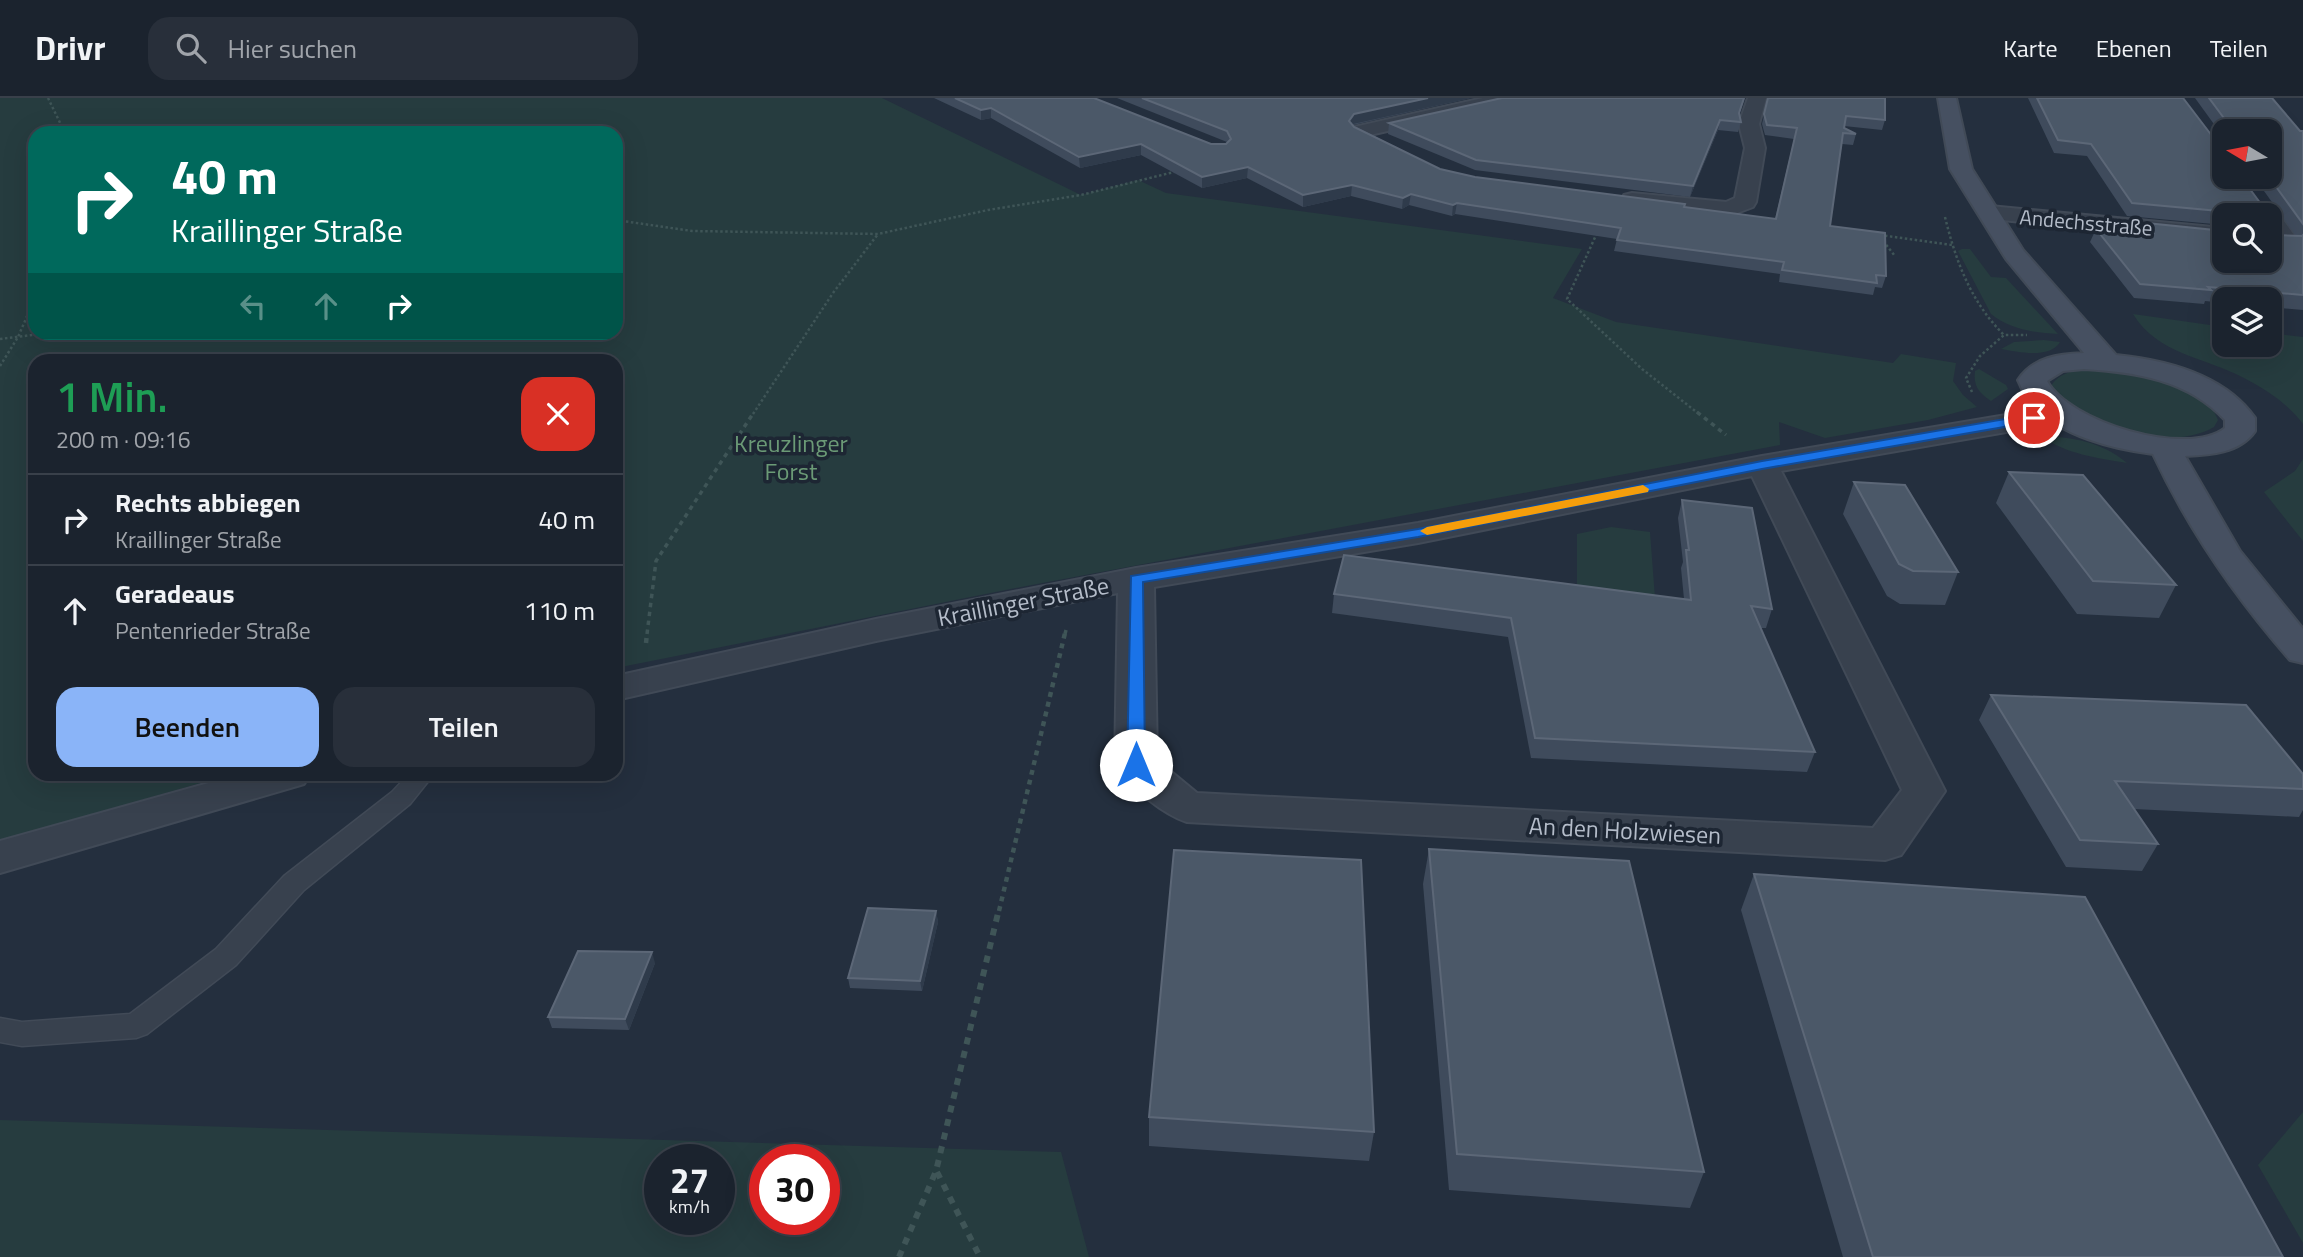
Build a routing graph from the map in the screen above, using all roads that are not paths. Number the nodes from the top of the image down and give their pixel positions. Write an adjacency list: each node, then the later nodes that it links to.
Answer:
1 (1508, 98): 4 (street)
2 (1757, 98): 6 (street)
3 (1947, 98): 8 (main road)
4 (1386, 143)
5 (2254, 196): 7 (street)
6 (1612, 197)
7 (2259, 203)
8 (1990, 213): 9 (street, Andechsstraße); 10 (main road)
9 (2212, 234)
10 (2106, 362): 11 (main road); 12 (main road)
11 (2060, 415): 12 (main road); 13 (street, Kraillinger Straße)
12 (2165, 446): 15 (main road)
13 (1762, 465): 14 (street, Kraillinger Straße); 14 (street, An den Holzwiesen)
14 (1136, 579): 16 (street, Kraillinger Straße)
15 (2303, 652)
16 (629, 685)
17 (265, 781): 19 (street)
18 (416, 781): 20 (lane)
19 (0, 857)
20 (0, 1030)

